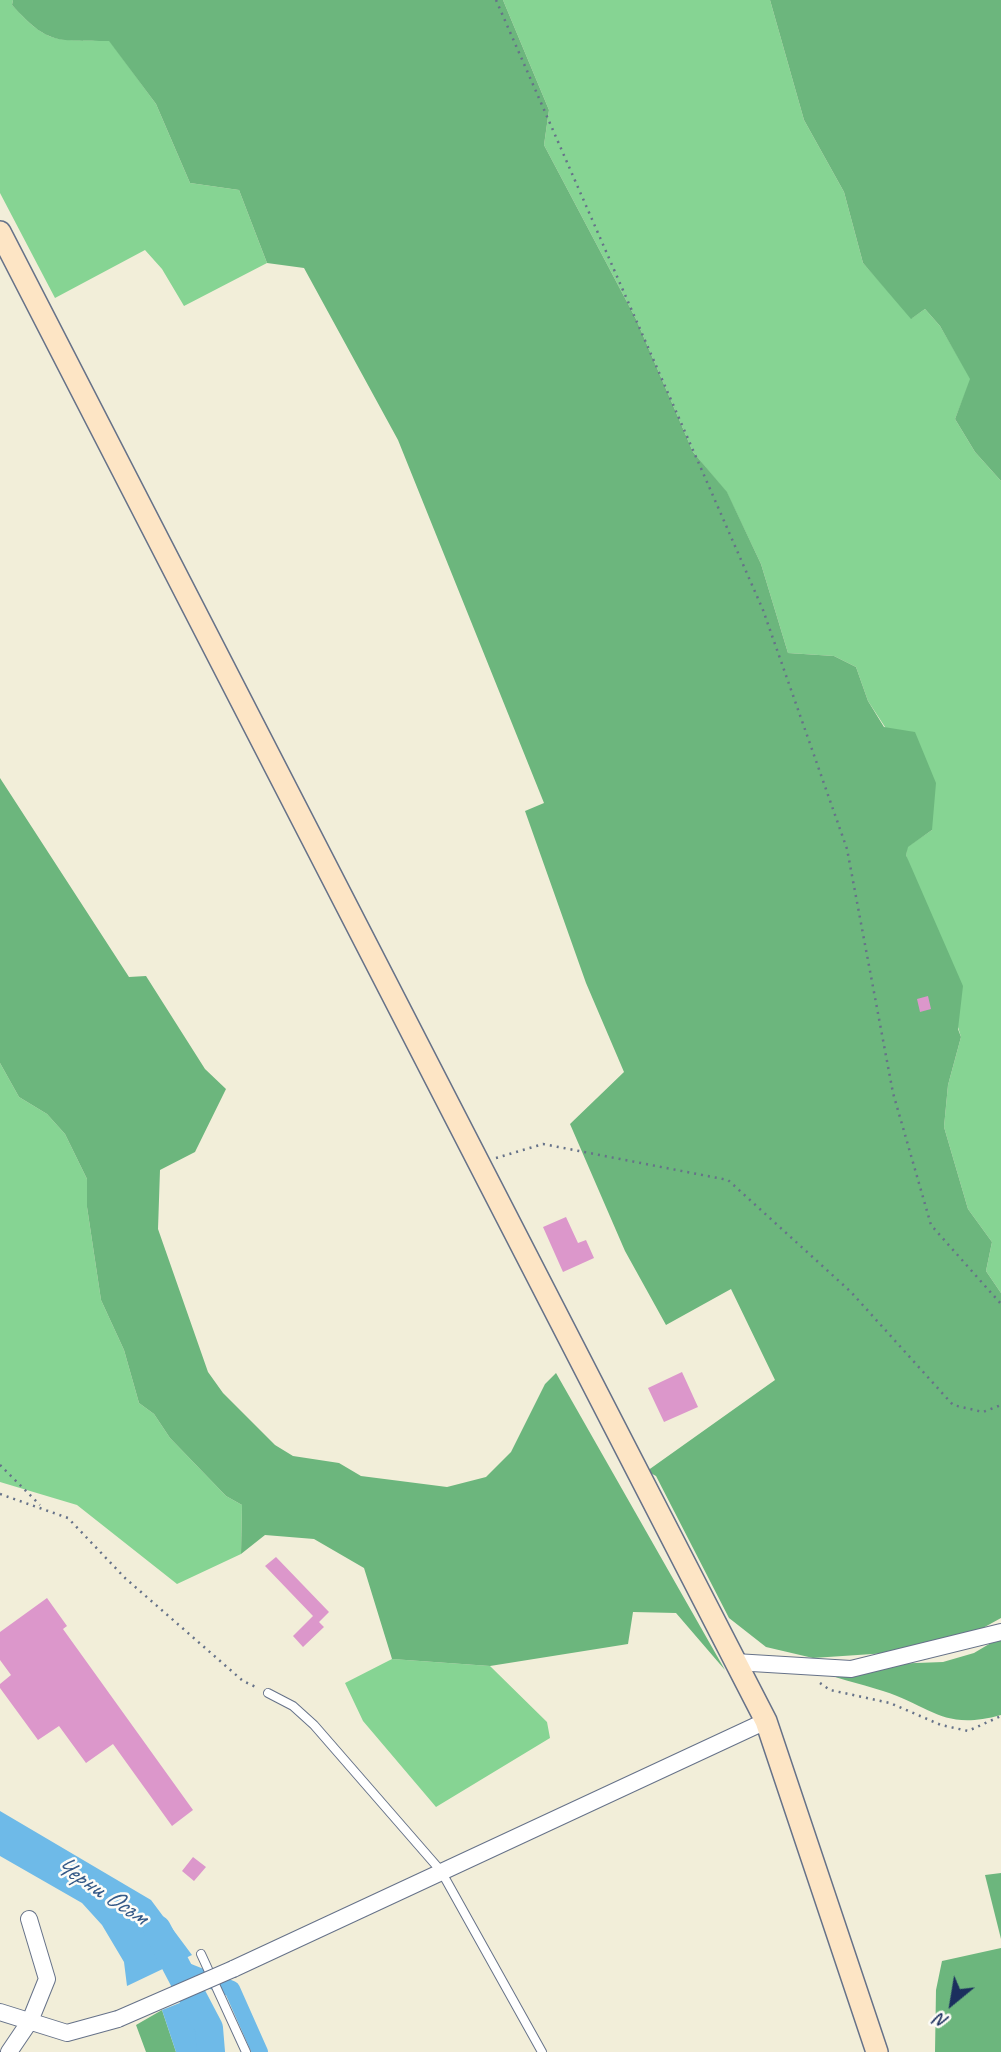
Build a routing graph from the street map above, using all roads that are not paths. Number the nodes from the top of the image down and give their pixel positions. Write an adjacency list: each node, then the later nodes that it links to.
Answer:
1 (0, 232): 3 (street)
2 (1001, 1632): 3 (street)
3 (736, 1662): 5 (street)
4 (268, 1693): 6 (lane)
5 (766, 1720): 6 (street); 14 (street)
6 (441, 1871): 10 (street, bridge); 13 (lane)
7 (29, 1919): 10 (street)
8 (201, 1954): 12 (lane)
9 (0, 2012): 10 (street)
10 (30, 2021): 11 (street)
11 (9, 2052)
12 (246, 2052)
13 (542, 2052)
14 (877, 2052)

